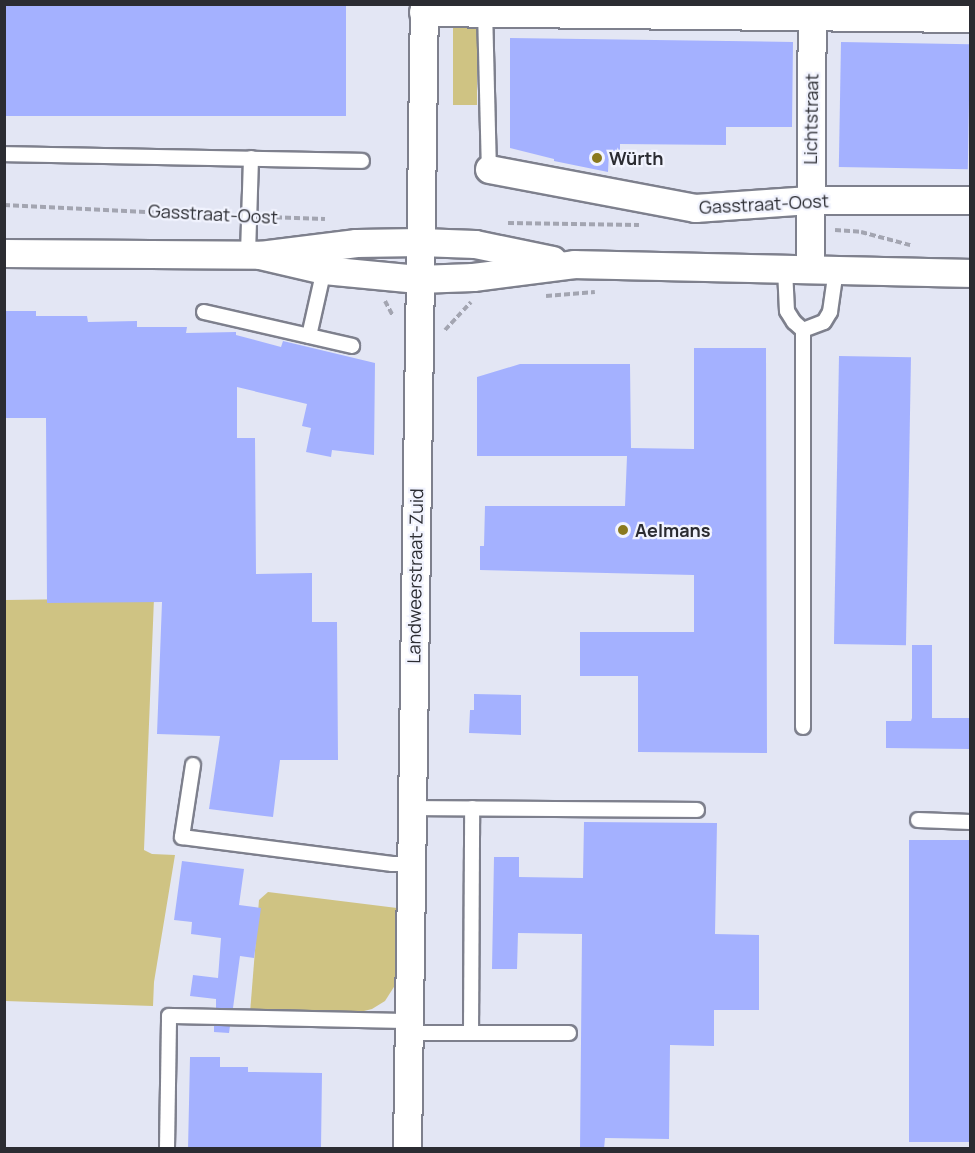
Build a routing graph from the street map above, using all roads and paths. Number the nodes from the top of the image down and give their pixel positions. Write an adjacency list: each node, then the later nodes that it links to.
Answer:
1 (424, 8): 2 (street); 14 (street, Landweerstraat-Zuid)
2 (485, 8): 3 (street); 8 (lane)
3 (812, 10): 4 (street); 9 (street, Lichtstraat)
4 (970, 18)
5 (4, 154): 6 (lane)
6 (251, 158): 7 (lane); 12 (lane)
7 (362, 161)
8 (489, 169): 9 (street, Gasstraat-Oost)
9 (810, 200): 10 (street, Gasstraat-Oost); 19 (street, Lichtstraat)
10 (970, 200)
11 (4, 205): 12 (path, Gasstraat-Oost)
12 (249, 216): 13 (path, Gasstraat-Oost); 16 (lane)
13 (332, 219)
14 (420, 242): 17 (street); 18 (street); 21 (street, Landweerstraat-Zuid)
15 (4, 253): 16 (street)
16 (254, 254): 17 (street)
17 (327, 259): 21 (street); 28 (lane)
18 (574, 264): 19 (street); 21 (street)
19 (810, 269): 20 (street); 27 (lane); 27 (lane)
20 (970, 273)
21 (418, 279): 32 (street, Landweerstraat-Zuid)
22 (599, 292): 23 (path)
23 (541, 296)
24 (483, 300): 25 (path)
25 (461, 301)
26 (204, 312): 28 (lane)
27 (803, 330): 30 (lane)
28 (309, 336): 29 (lane)
29 (352, 346)
30 (803, 727)
31 (193, 765): 37 (lane)
32 (412, 808): 33 (lane); 37 (street, Landweerstraat-Zuid)
33 (472, 808): 34 (lane); 39 (lane)
34 (698, 810)
35 (918, 820): 36 (lane)
36 (970, 822)
37 (411, 864): 38 (street, Landweerstraat-Zuid)
38 (409, 1027): 39 (lane); 41 (lane); 42 (street, Landweerstraat-Zuid)
39 (471, 1033): 40 (lane)
40 (569, 1033)
41 (167, 1149)
42 (407, 1149)

